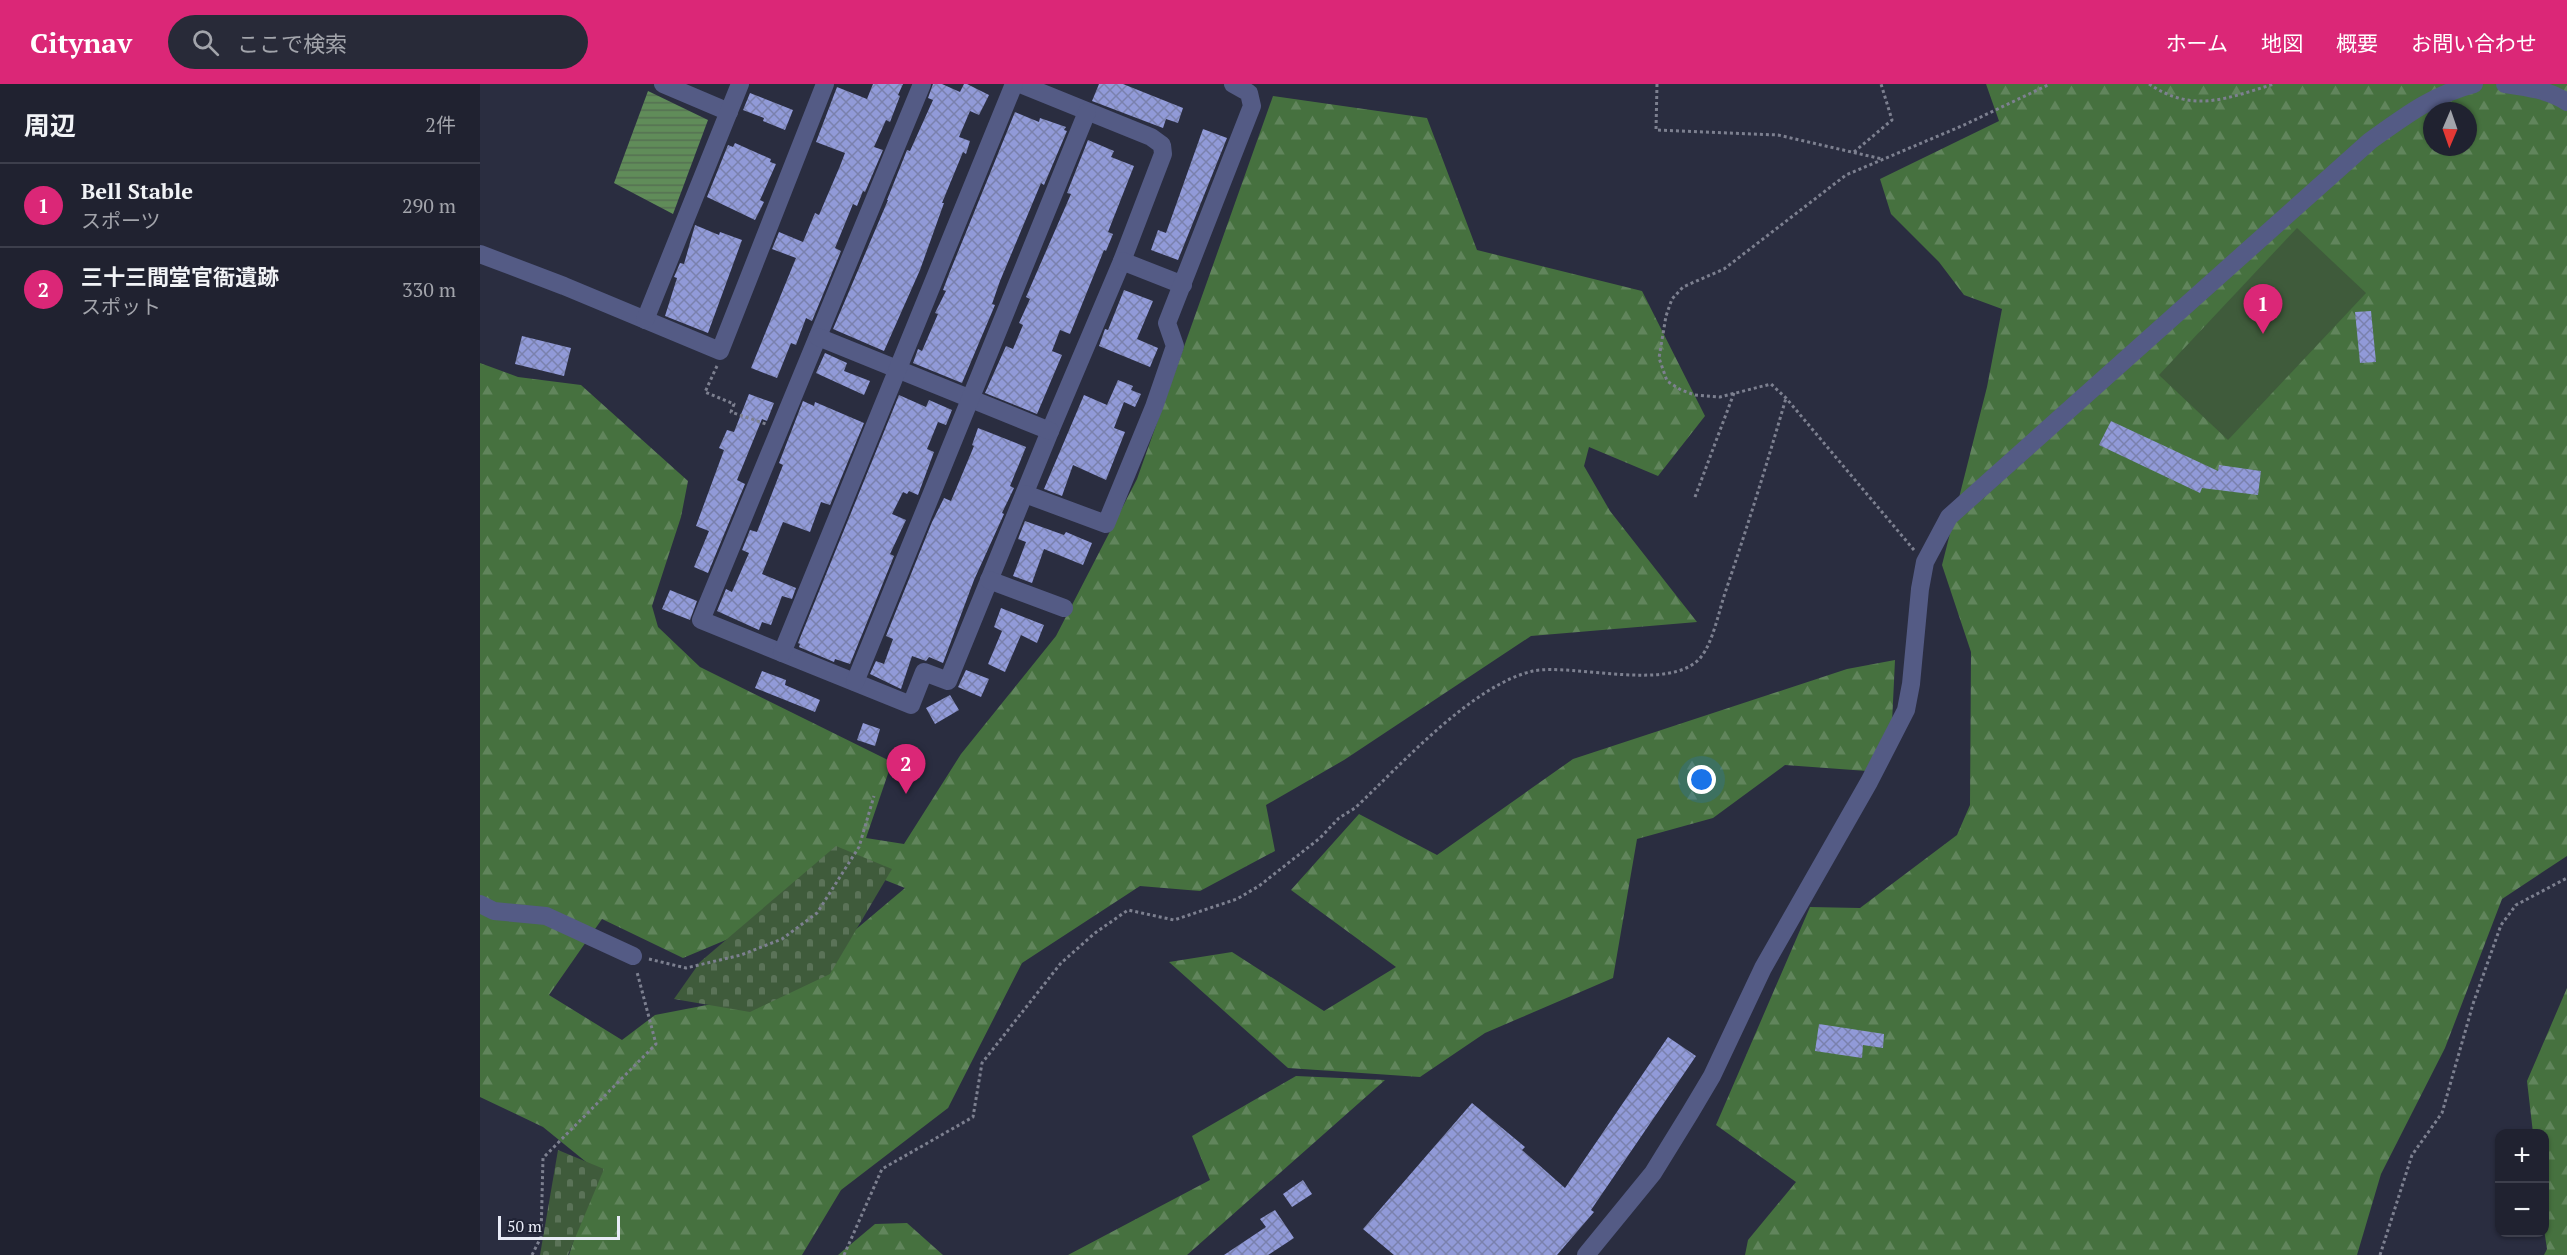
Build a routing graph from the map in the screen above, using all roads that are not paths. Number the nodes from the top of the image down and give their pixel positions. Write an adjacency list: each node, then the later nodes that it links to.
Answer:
1 (663, 84): 11 (street)
2 (741, 84): 11 (street)
3 (825, 84): 16 (street)
4 (922, 84): 17 (street)
5 (1014, 84): 18 (street)
6 (1020, 84): 12 (street)
7 (1233, 84): 15 (street)
8 (2474, 84): 28 (street)
9 (2505, 84): 10 (street)
10 (2567, 102)
11 (729, 112): 16 (street)
12 (1087, 112): 14 (street); 19 (street)
13 (480, 254): 16 (street)
14 (1122, 261): 15 (street); 20 (street)
15 (1183, 285): 21 (street)
16 (645, 320)
17 (818, 337): 18 (street); 24 (street)
18 (898, 368): 19 (street); 24 (street)
19 (971, 399): 20 (street); 25 (street)
20 (1050, 431): 21 (street)
21 (1025, 494): 22 (street)
22 (989, 580): 23 (street); 25 (street)
23 (1064, 608)
24 (782, 653): 25 (street)
25 (855, 682)
26 (480, 904): 27 (street)
27 (633, 956)
28 (1586, 1255)

